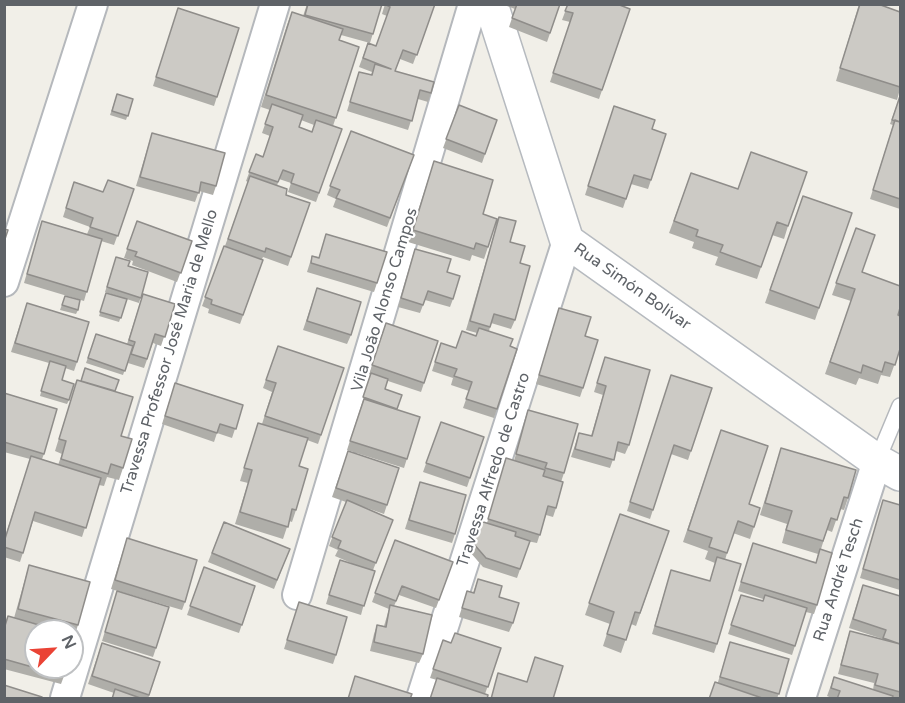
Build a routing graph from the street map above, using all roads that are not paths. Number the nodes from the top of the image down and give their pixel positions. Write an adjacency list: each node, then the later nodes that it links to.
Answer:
1 (93, 4): 6 (street)
2 (275, 4): 10 (street, Travessa Professor José Maria de Mello)
3 (473, 4): 9 (street, Vila João Alonso Campos)
4 (491, 4): 5 (street, Rua Simón Bolívar)
5 (567, 240): 8 (street, Rua Simón Bolívar); 11 (street, Travessa Alfredo de Castro)
6 (4, 282)
7 (900, 406): 8 (lane)
8 (889, 468): 12 (street, Rua André Tesch)
9 (297, 595)
10 (65, 699)
11 (422, 699)
12 (801, 699)

